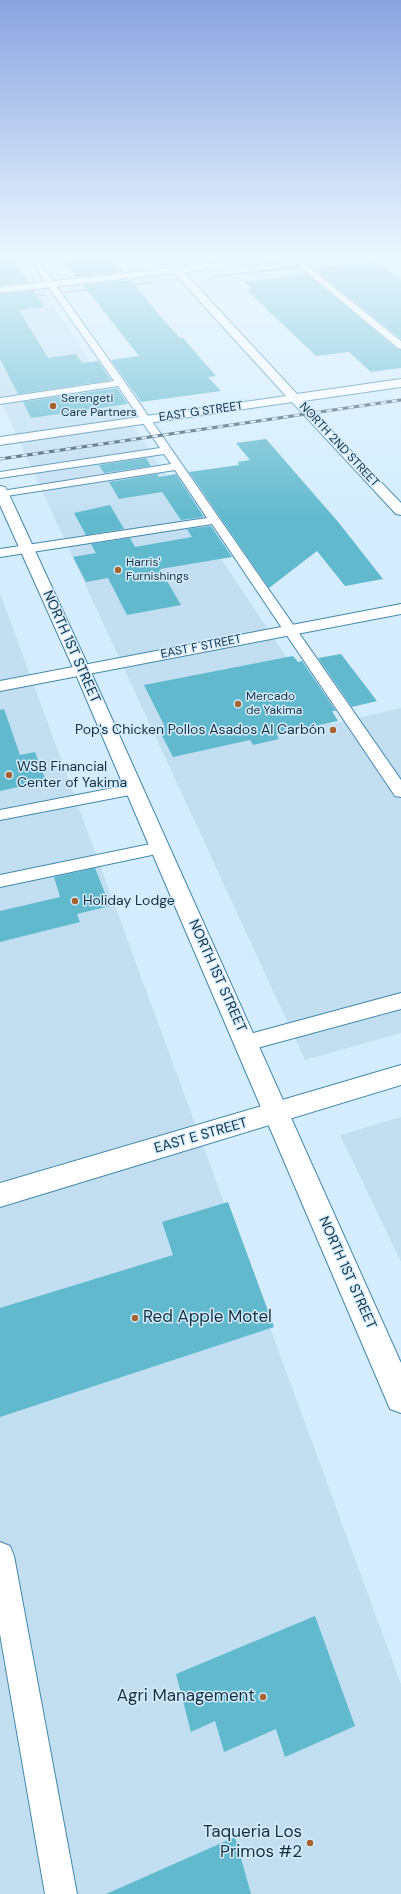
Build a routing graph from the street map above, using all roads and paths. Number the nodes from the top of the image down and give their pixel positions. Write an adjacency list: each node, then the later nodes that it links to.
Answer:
1 (94, 344): 4 (lane)
2 (245, 344): 5 (street, NORTH 2ND STREET)
3 (401, 382): 5 (street, EAST G STREET)
4 (121, 383): 6 (lane); 7 (lane)
5 (294, 398): 7 (street, EAST G STREET); 12 (street, NORTH 2ND STREET)
6 (0, 400)
7 (147, 420): 8 (street, EAST G STREET); 9 (lane)
8 (0, 441)
9 (166, 450): 10 (lane); 11 (lane)
10 (177, 466): 11 (lane); 13 (lane)
11 (1, 486): 14 (street, NORTH 1ST STREET)
12 (401, 511)
13 (214, 520): 14 (lane); 17 (lane)
14 (27, 549): 15 (lane); 18 (street, NORTH 1ST STREET)
15 (0, 553)
16 (401, 609): 17 (street, EAST F STREET)
17 (289, 630): 18 (street, EAST F STREET); 21 (lane)
18 (82, 670): 19 (street, EAST F STREET); 20 (street, NORTH 1ST STREET)
19 (0, 686)
20 (134, 789): 22 (lane); 23 (street, NORTH 1ST STREET)
21 (401, 792)
22 (0, 815)
23 (160, 848): 24 (lane); 26 (street, NORTH 1ST STREET)
24 (0, 881)
25 (401, 1001): 26 (lane)
26 (246, 1043): 28 (street, NORTH 1ST STREET)
27 (401, 1075): 28 (street, EAST E STREET)
28 (277, 1113): 29 (street, EAST E STREET); 30 (street, NORTH 1ST STREET)
29 (0, 1195)
30 (401, 1398)
31 (0, 1556): 32 (lane)
32 (62, 1894)

